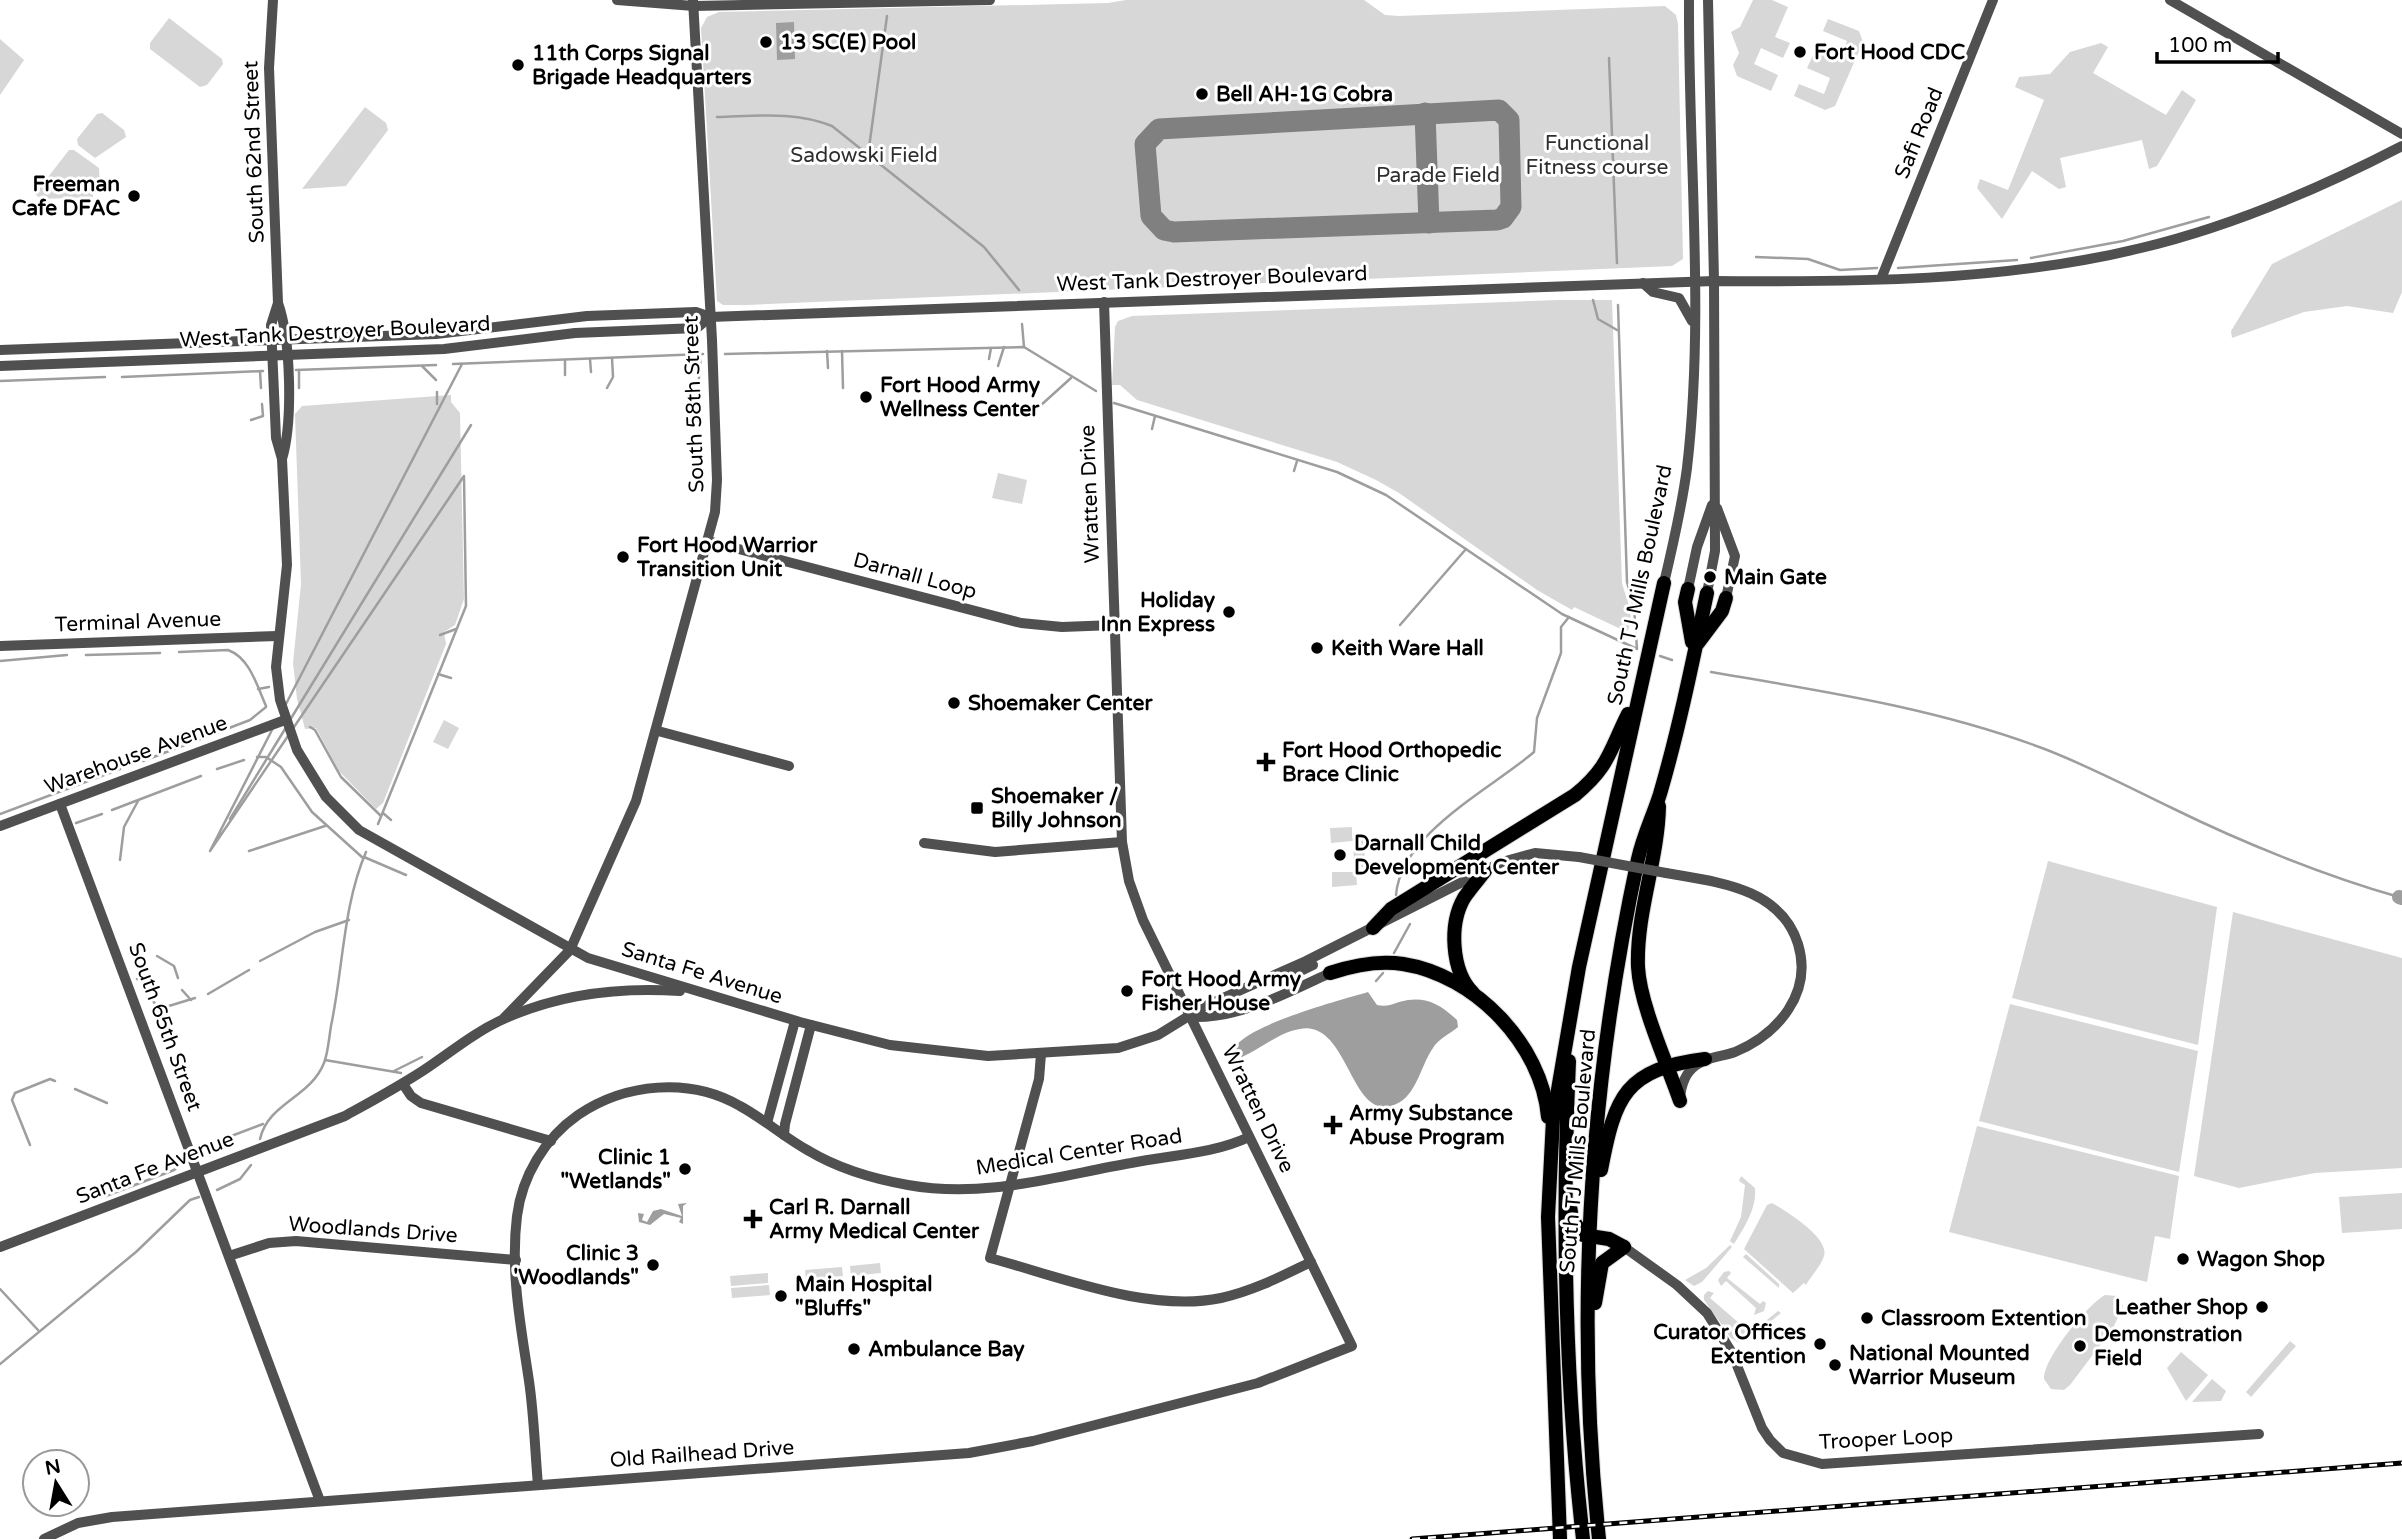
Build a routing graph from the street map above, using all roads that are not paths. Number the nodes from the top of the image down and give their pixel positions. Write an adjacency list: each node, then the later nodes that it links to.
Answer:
1 (273, 0): 16 (street, South 62nd Street)
2 (617, 0): 8 (street)
3 (990, 0): 8 (street)
4 (1689, 0): 13 (street, South TJ Mills Boulevard)
5 (1708, 0): 12 (street)
6 (1993, 0): 11 (street, Safi Road)
7 (2170, 0): 9 (street)
8 (693, 3): 17 (street, South 58th Street)
9 (2402, 134)
10 (2402, 146): 11 (street, West Tank Destroyer Boulevard)
11 (1881, 279): 12 (street, West Tank Destroyer Boulevard)
12 (1714, 281): 13 (street, West Tank Destroyer Boulevard); 26 (street)
13 (1695, 282): 14 (street, West Tank Destroyer Boulevard); 18 (street, South TJ Mills Boulevard)
14 (1643, 284): 15 (street, West Tank Destroyer Boulevard); 18 (street)
15 (1104, 302): 17 (street, West Tank Destroyer Boulevard); 30 (street, Wratten Drive)
16 (278, 303): 19 (street, South 62nd Street); 20 (street, South 62nd Street)
17 (710, 317): 20 (street, West Tank Destroyer Boulevard); 23 (street, West Tank Destroyer Boulevard); 27 (street, South 58th Street)
18 (1694, 324): 28 (street, South TJ Mills Boulevard)
19 (271, 340): 20 (street, West Tank Destroyer Boulevard); 21 (street, West Tank Destroyer Boulevard); 22 (street, South 62nd Street)
20 (286, 340): 23 (street, South 62nd Street)
21 (0, 350)
22 (272, 356): 23 (street, West Tank Destroyer Boulevard); 24 (street, West Tank Destroyer Boulevard); 25 (street, South 62nd Street)
23 (286, 356): 25 (street, South 62nd Street)
24 (0, 366)
25 (282, 459): 31 (street, South 62nd Street)
26 (1714, 499): 29 (street); 29 (street); 29 (street)
27 (708, 541): 30 (street, Darnall Loop); 36 (street, South 58th Street)
28 (1664, 583): 34 (main road, South TJ Mills Boulevard)
29 (1707, 593): 33 (main road, South TJ Mills Boulevard); 33 (main road)
30 (1114, 625): 41 (street, Wratten Drive)
31 (277, 636): 32 (street, Terminal Avenue); 35 (street, South 62nd Street)
32 (0, 646)
33 (1693, 650): 38 (main road, South TJ Mills Boulevard)
34 (1639, 691): 44 (main road); 49 (main road, South TJ Mills Boulevard)
35 (285, 720): 39 (street, Warehouse Avenue); 45 (street, Santa Fe Avenue)
36 (657, 731): 37 (street); 45 (street, South 58th Street)
37 (789, 766)
38 (1659, 796): 56 (main road); 67 (main road, South TJ Mills Boulevard)
39 (60, 804): 40 (street, Warehouse Avenue); 64 (street, South 65th Street)
40 (0, 826)
41 (1122, 842): 42 (street); 50 (street, Wratten Drive)
42 (924, 843)
43 (1485, 871): 44 (street); 48 (main road); 55 (street, bridge)
44 (1373, 928): 50 (street)
45 (570, 950): 47 (street, Santa Fe Avenue); 51 (street, South 58th Street)
46 (1330, 974): 48 (main road); 50 (street)
47 (699, 992): 51 (street); 52 (street, Santa Fe Avenue)
48 (1484, 1003): 63 (main road)
49 (1572, 1004): 63 (main road, South TJ Mills Boulevard); 65 (main road, South TJ Mills Boulevard)
50 (1191, 1017): 54 (street, Santa Fe Avenue); 61 (street, Wratten Drive)
51 (505, 1018): 57 (street, Santa Fe Avenue)
52 (795, 1021): 53 (street, Santa Fe Avenue); 59 (street)
53 (811, 1025): 54 (street, Santa Fe Avenue); 60 (street)
54 (1041, 1054): 66 (street)
55 (1705, 1059): 56 (main road); 58 (street)
56 (1667, 1065): 58 (main road); 67 (main road)
57 (403, 1084): 62 (street); 64 (street, Santa Fe Avenue)
58 (1680, 1101)
59 (767, 1123): 60 (street, Medical Center Road); 62 (street, Medical Center Road)
60 (784, 1135): 66 (street, Medical Center Road)
61 (1249, 1137): 66 (street, Medical Center Road); 72 (street, Wratten Drive)
62 (551, 1141): 71 (street, Medical Center Road)
63 (1551, 1147): 79 (main road, South TJ Mills Boulevard)
64 (198, 1173): 68 (street, Santa Fe Avenue); 70 (street, South 65th Street)
65 (1564, 1173): 67 (main road); 80 (main road, South TJ Mills Boulevard)
66 (1009, 1188): 72 (street)
67 (1590, 1232): 69 (main road); 73 (main road, South TJ Mills Boulevard)
68 (0, 1247)
69 (1624, 1247): 73 (main road); 75 (street, Trooper Loop)
70 (229, 1256): 71 (street, Woodlands Drive); 77 (street, South 65th Street)
71 (516, 1260): 76 (street, Medical Center Road)
72 (1311, 1262): 74 (street, Wratten Drive)
73 (1587, 1323): 81 (main road, South TJ Mills Boulevard)
74 (1352, 1346): 76 (street, Old Railhead Drive)
75 (2259, 1434)
76 (538, 1485): 77 (street, Old Railhead Drive)
77 (320, 1501): 78 (street, Old Railhead Drive)
78 (44, 1539)
79 (1560, 1539)
80 (1583, 1539)
81 (1602, 1539)

